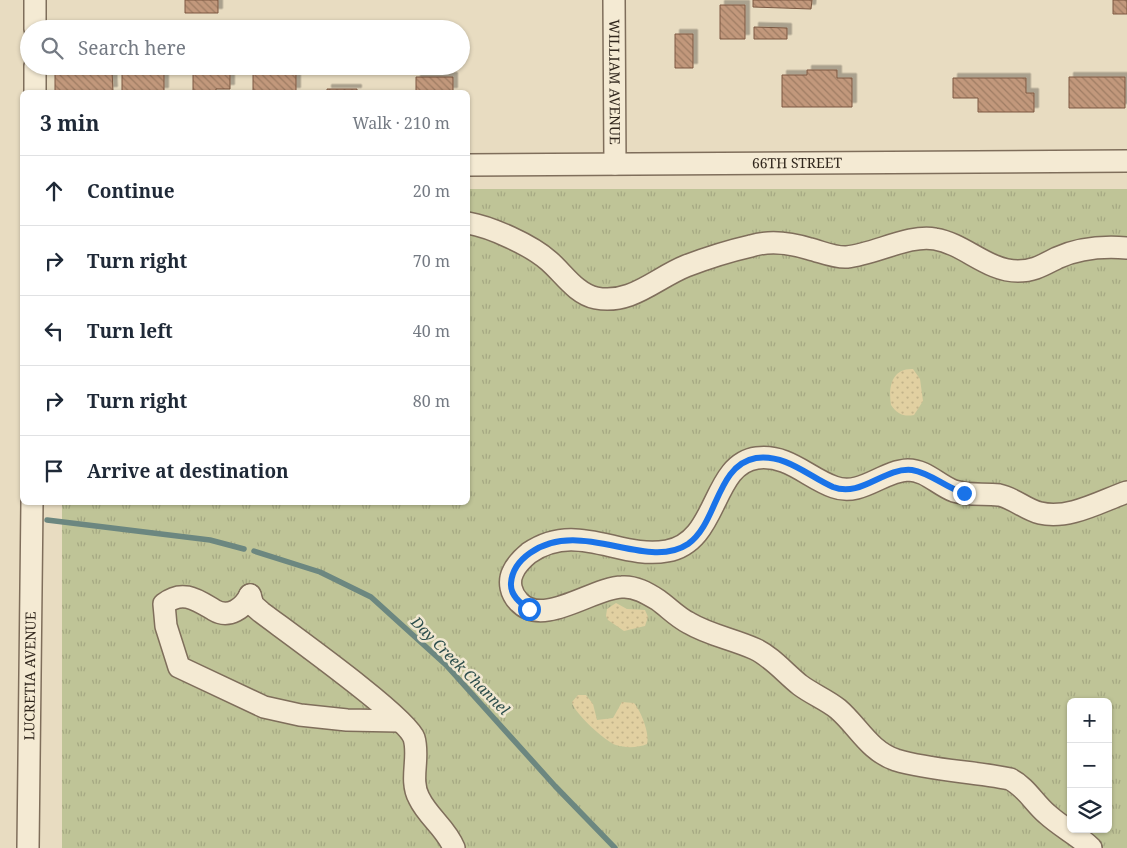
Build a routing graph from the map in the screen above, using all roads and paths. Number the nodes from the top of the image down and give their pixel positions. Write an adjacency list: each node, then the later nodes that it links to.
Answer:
1 (35, 0): 3 (street)
2 (614, 0): 8 (street, WILLIAM AVENUE)
3 (35, 20)
4 (35, 75): 5 (street)
5 (35, 90)
6 (1127, 161): 8 (street, 66TH STREET)
7 (470, 164): 8 (street, 66TH STREET)
8 (615, 164)
9 (470, 223): 10 (street)
10 (1127, 248)
11 (1127, 492): 16 (street)
12 (32, 505): 14 (street, LUCRETIA AVENUE)
13 (399, 721): 13 (street); 15 (street)
14 (28, 848)
15 (454, 848)
16 (1091, 848)

